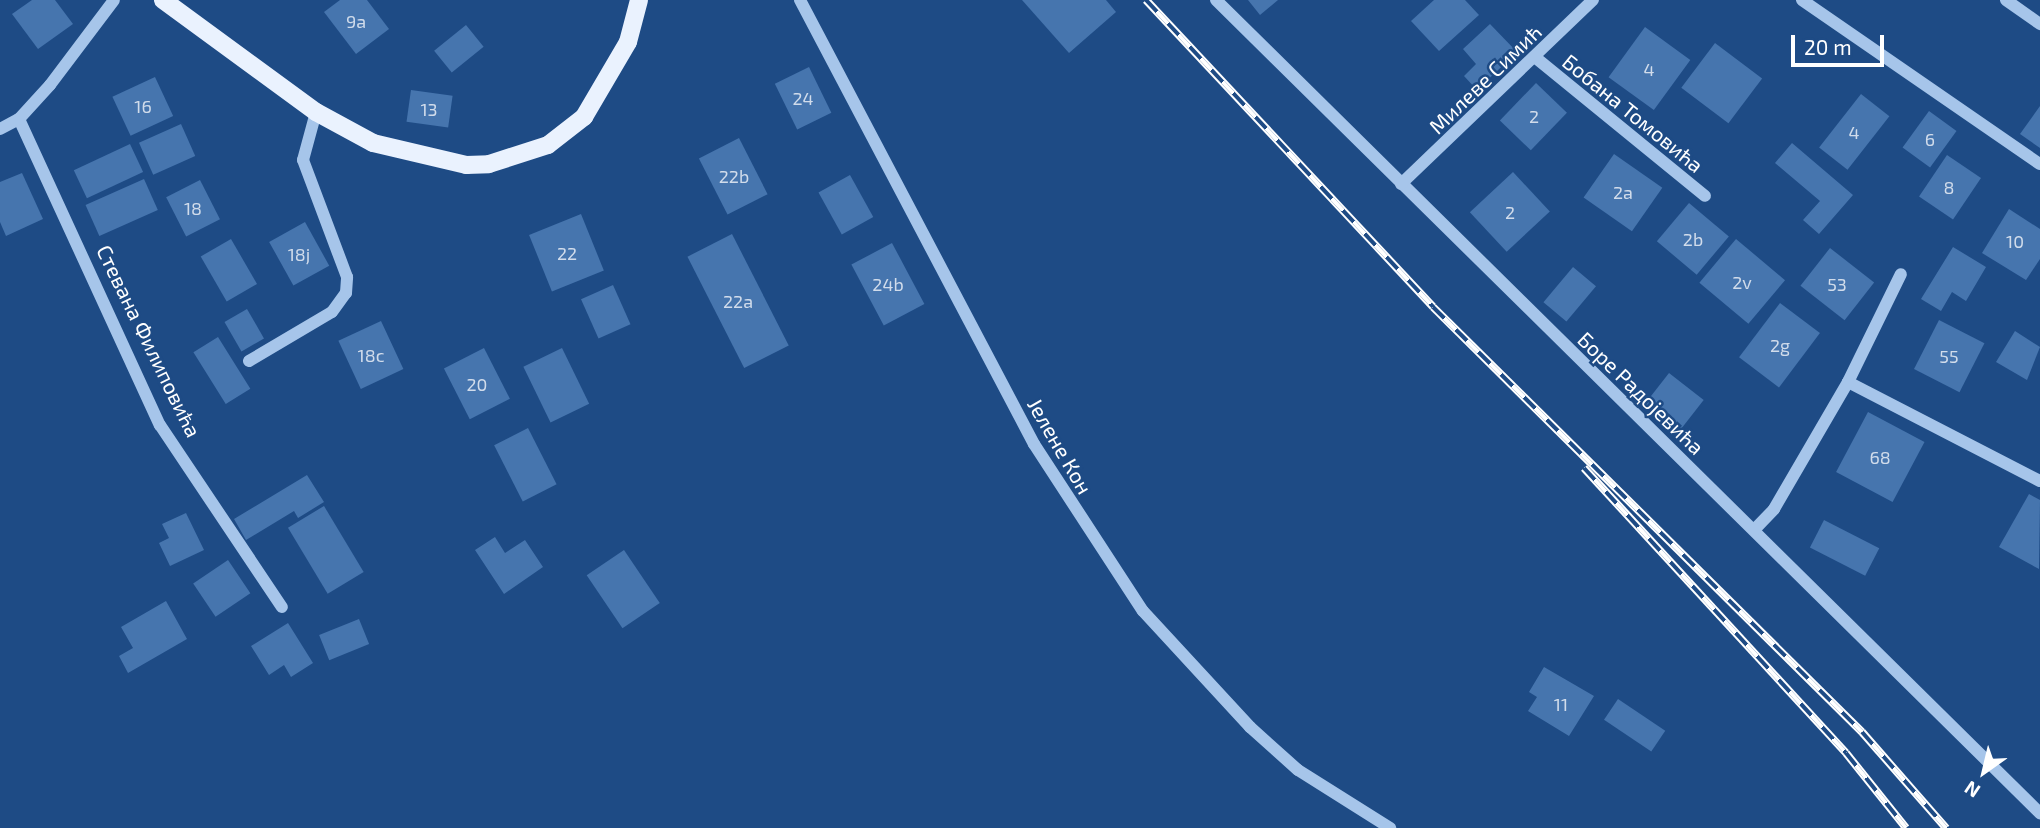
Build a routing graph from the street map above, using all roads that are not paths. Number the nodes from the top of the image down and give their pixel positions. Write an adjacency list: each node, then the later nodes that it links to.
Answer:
1 (114, 0): 12 (street)
2 (163, 0): 11 (main road)
3 (639, 0): 11 (main road)
4 (800, 0): 24 (street, Јелене Кон)
5 (1216, 0): 15 (street, Боре Радојевића)
6 (1593, 0): 10 (street, Милеве Симић)
7 (1802, 0): 14 (street)
8 (2006, 0): 9 (street)
9 (2040, 24)
10 (1536, 58): 15 (street, Милеве Симић); 16 (street, Бобана Томовића)
11 (316, 112): 18 (street)
12 (19, 119): 13 (street); 22 (street, Стевана Филиповића)
13 (0, 130)
14 (2040, 164)
15 (1401, 184): 21 (street, Боре Радојевића)
16 (1705, 196)
17 (1901, 274): 19 (street)
18 (249, 361)
19 (1848, 382): 20 (street); 21 (street)
20 (2040, 481)
21 (1754, 530): 23 (street, Боре Радојевића)
22 (282, 607)
23 (2040, 813)
24 (1390, 828)

